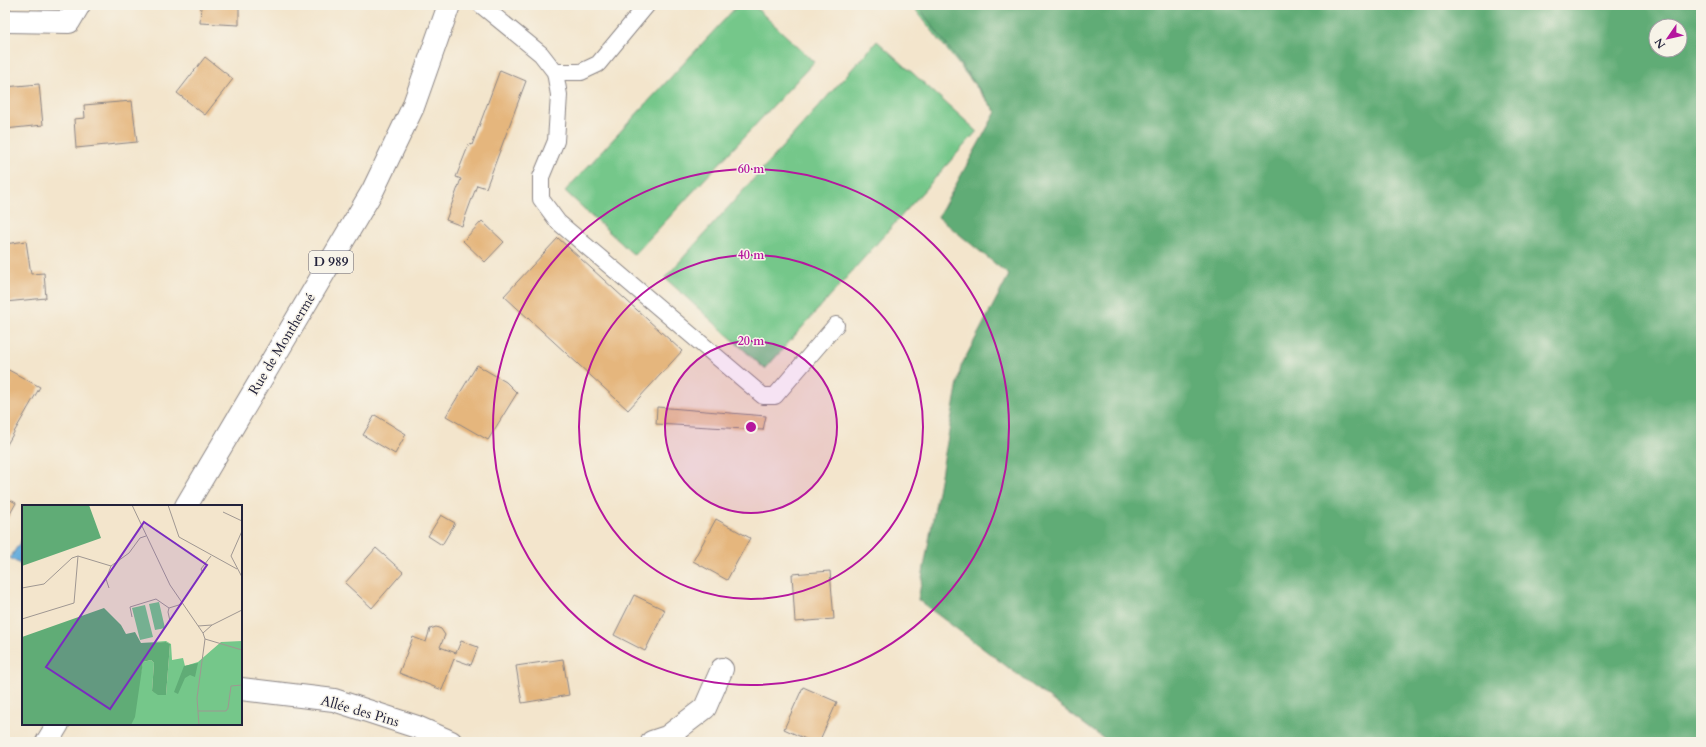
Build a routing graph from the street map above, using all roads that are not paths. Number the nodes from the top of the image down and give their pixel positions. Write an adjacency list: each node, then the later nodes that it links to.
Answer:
1 (79, 5): 5 (main road)
2 (449, 5): 8 (main road, Rue de Monthermé / D 989)
3 (481, 5): 6 (lane)
4 (647, 5): 6 (lane)
5 (5, 21)
6 (555, 72): 7 (lane)
7 (836, 324)
8 (187, 505)
9 (722, 669): 14 (main road)
10 (242, 689): 13 (main road, Allée des Pins)
11 (57, 725): 12 (main road)
12 (47, 742)
13 (451, 742)
14 (652, 742)

